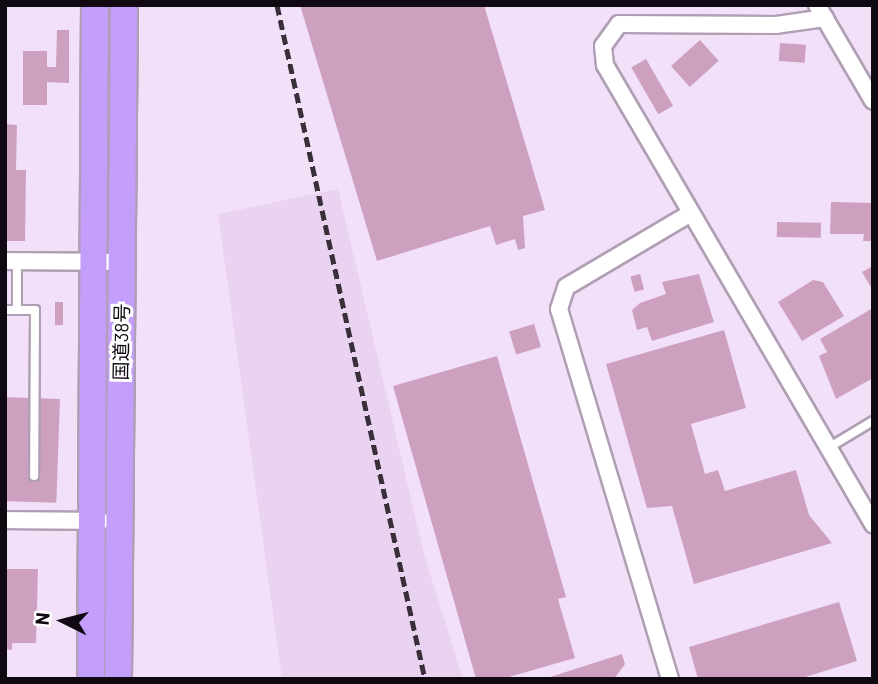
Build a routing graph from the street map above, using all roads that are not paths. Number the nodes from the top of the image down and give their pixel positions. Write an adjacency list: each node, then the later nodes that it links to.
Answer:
1 (96, 5): 7 (highway, 国道38号)
2 (124, 5): 8 (highway, 国道38号)
3 (821, 11): 4 (street); 5 (street)
4 (873, 101)
5 (691, 213): 12 (street); 19 (street)
6 (11, 261): 7 (street); 10 (lane)
7 (93, 262): 8 (street); 15 (highway, 国道38号)
8 (122, 262): 15 (highway, 国道38号)
9 (5, 310): 10 (lane)
10 (17, 310): 13 (lane)
11 (873, 421): 12 (lane)
12 (828, 448): 16 (street)
13 (34, 476)
14 (5, 520): 15 (street)
15 (105, 521): 17 (highway, 国道38号); 18 (highway, 国道38号)
16 (873, 524)
17 (91, 679)
18 (118, 679)
19 (670, 679)

